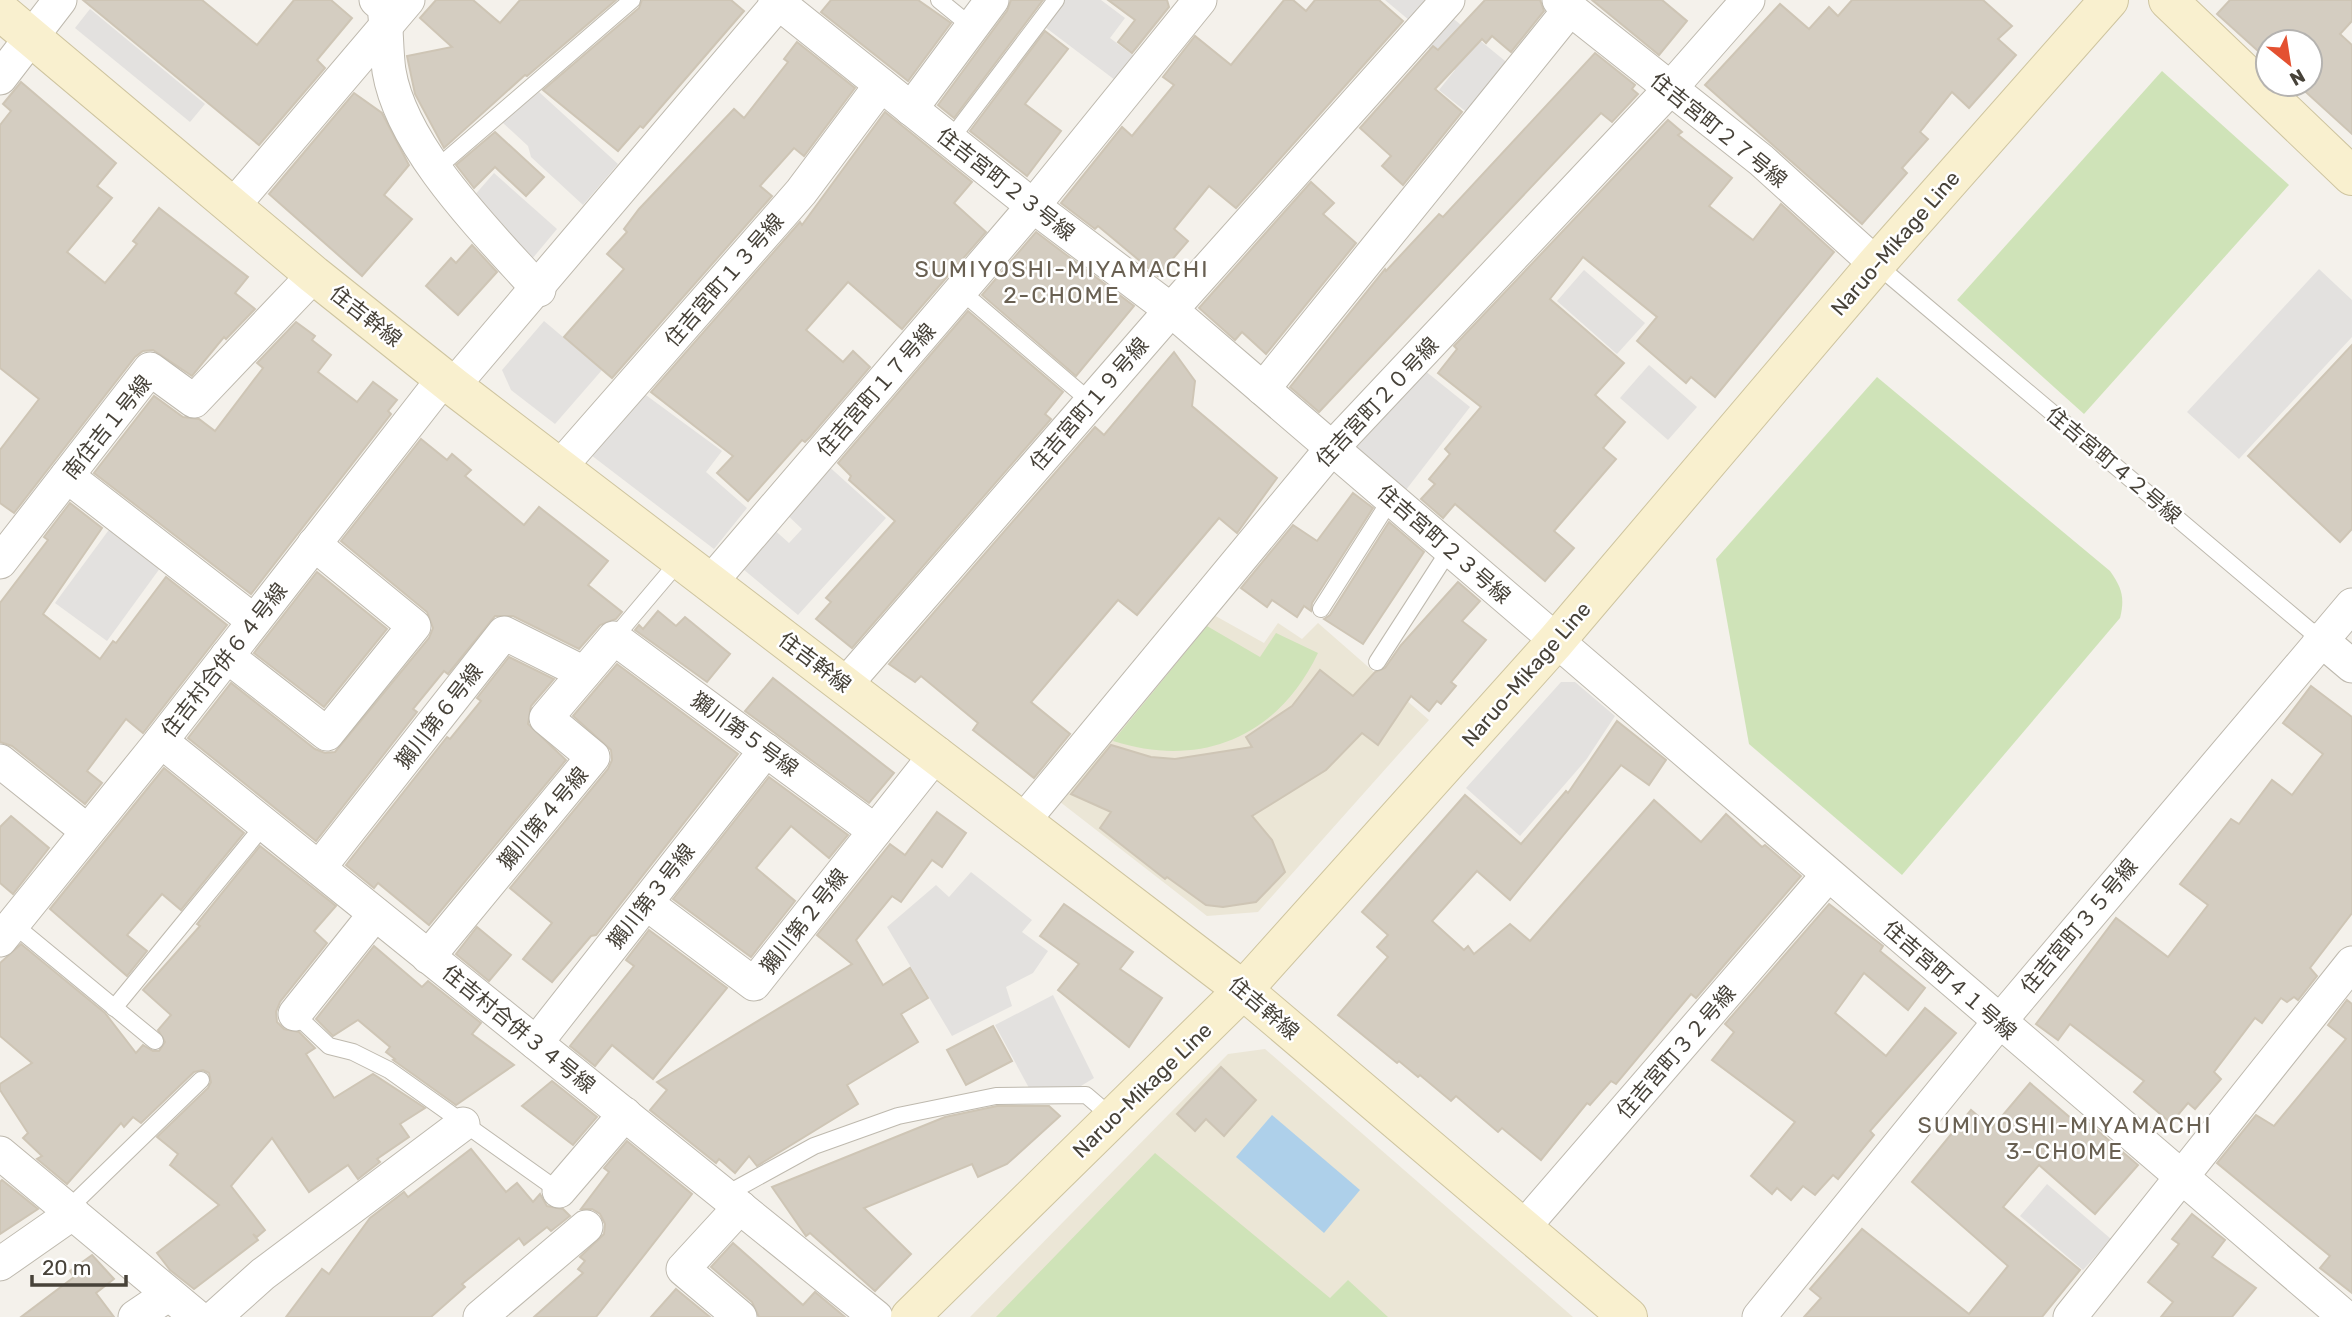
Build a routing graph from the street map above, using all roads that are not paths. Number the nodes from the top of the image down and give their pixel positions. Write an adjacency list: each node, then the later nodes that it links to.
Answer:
1 (60, 0): 17 (street)
2 (408, 0): 15 (street)
3 (632, 0): 23 (lane)
4 (939, 0): 16 (lane)
5 (992, 0): 16 (street)
6 (1056, 0): 22 (lane)
7 (1448, 0): 31 (street, 住吉宮町１９号線)
8 (1748, 0): 20 (street, 住吉宮町２０号線)
9 (2109, 0): 27 (street, Naruo-Mikage Line)
10 (2168, 0): 24 (street)
11 (778, 1): 19 (street, 住吉宮町２３号線); 29 (street, 住吉村合併６４号線)
12 (1196, 1): 26 (street, 住吉宮町１７号線)
13 (1565, 5): 20 (street, 住吉宮町２７号線); 33 (street)
14 (0, 10): 17 (street, 住吉幹線)
15 (381, 13): 23 (street); 25 (street)
16 (972, 27): 21 (street)
17 (31, 38): 18 (street); 25 (street, 住吉幹線)
18 (0, 78)
19 (881, 85): 21 (street, 住吉宮町２３号線); 36 (street, 住吉宮町１３号線)
20 (1669, 90): 27 (street, 住吉宮町２７号線); 35 (street, 住吉宮町２０号線)
21 (911, 108): 22 (street, 住吉宮町２３号線)
22 (950, 140): 26 (street, 住吉宮町２３号線)
23 (437, 169): 29 (street)
24 (2352, 176)
25 (233, 206): 28 (street, 住吉幹線)
26 (1033, 206): 30 (street, 住吉宮町１７号線); 31 (street, 住吉宮町２３号線)
27 (1876, 264): 48 (lane, 住吉宮町４２号線); 49 (street, Naruo-Mikage Line)
28 (314, 275): 32 (street, 住吉幹線); 37 (street, 南住吉１号線)
29 (539, 290): 32 (street, 住吉村合併６４号線)
30 (961, 291): 34 (lane); 43 (street, 住吉宮町１７号線)
31 (1171, 310): 33 (street, 住吉宮町２３号線); 34 (street, 住吉宮町１９号線)
32 (449, 382): 36 (street, 住吉幹線); 39 (street, 住吉村合併６４号線)
33 (1263, 389): 35 (street, 住吉宮町２３号線)
34 (1091, 402): 54 (street, 住吉宮町１９号線)
35 (1332, 448): 38 (street, 住吉宮町２３号線); 59 (street, 住吉宮町２０号線)
36 (559, 468): 41 (street, 住吉幹線)
37 (67, 476): 42 (street, 南住吉１号線); 46 (street)
38 (1391, 499): 40 (street, 住吉宮町２３号線); 45 (lane)
39 (314, 544): 46 (street, 住吉村合併６４号線); 50 (street)
40 (1450, 550): 49 (street, 住吉宮町２３号線); 51 (lane)
41 (680, 560): 43 (street, 住吉幹線); 47 (lane, 獺川第４号線)
42 (0, 562)
43 (710, 583): 54 (street, 住吉幹線)
44 (2352, 605): 48 (street, 住吉宮町３５号線)
45 (1321, 609)
46 (254, 621): 50 (street, 住吉村合併６４号線)
47 (614, 638): 53 (street, 獺川第４号線); 56 (street, 獺川第５号線)
48 (2320, 639): 52 (street, 住吉宮町４２号線); 73 (street, 住吉宮町３５号線)
49 (1556, 641): 64 (street, 住吉宮町４１号線); 70 (street, Naruo-Mikage Line)
50 (227, 656): 55 (street, 住吉村合併６４号線)
51 (1377, 663)
52 (2352, 666)
53 (584, 673): 63 (street, 獺川第６号線); 68 (street, 獺川第４号線)
54 (845, 685): 57 (street, 住吉幹線)
55 (161, 741): 60 (street, 住吉村合併３４号線); 61 (street, 住吉村合併６４号線)
56 (766, 750): 62 (street, 獺川第５号線); 65 (street, 獺川第３号線)
57 (937, 753): 59 (street, 住吉幹線); 62 (street, 獺川第２号線)
58 (0, 761): 61 (street)
59 (1024, 820): 70 (street, 住吉幹線)
60 (264, 825): 63 (street, 住吉村合併３４号線); 71 (lane)
61 (86, 830): 67 (street, 住吉村合併６４号線)
62 (875, 831): 65 (street, 獺川第２号線)
63 (319, 869): 66 (street, 住吉村合併３４号線)
64 (1828, 875): 73 (street, 住吉宮町４１号線); 86 (street, 住吉宮町３２号線)
65 (646, 903): 75 (street, 獺川第３号線)
66 (375, 914): 68 (street, 住吉村合併３４号線); 72 (street)
67 (5, 930): 71 (lane)
68 (428, 957): 75 (street, 住吉村合併３４号線)
69 (2352, 963): 81 (street)
70 (1243, 990): 78 (street, Naruo-Mikage Line); 86 (street, 住吉幹線)
71 (114, 1008): 74 (lane)
72 (295, 1014): 79 (lane)
73 (1999, 1022): 81 (street, 住吉宮町４１号線); 97 (street, 住吉宮町３５号線)
74 (155, 1041)
75 (536, 1043): 77 (street, 住吉村合併３４号線)
76 (201, 1080): 84 (lane)
77 (625, 1114): 82 (street); 83 (street, 住吉村合併３４号線)
78 (1113, 1118): 83 (lane); 95 (street, Naruo-Mikage Line)
79 (463, 1124): 82 (lane); 91 (street)
80 (0, 1153): 84 (street)
81 (2181, 1176): 98 (street); 99 (street, 住吉宮町４１号線)
82 (559, 1191)
83 (732, 1201): 93 (street); 94 (street, 住吉村合併３４号線)
84 (70, 1211): 87 (street); 88 (street)
85 (586, 1227): 92 (street)
86 (1523, 1228): 96 (street, 住吉幹線)
87 (0, 1264)
88 (169, 1294): 89 (street); 90 (street)
89 (135, 1317)
90 (197, 1317)
91 (215, 1317)
92 (480, 1317)
93 (740, 1317)
94 (876, 1317)
95 (910, 1317)
96 (1628, 1317)
97 (1759, 1317)
98 (2070, 1317)
99 (2345, 1317)

